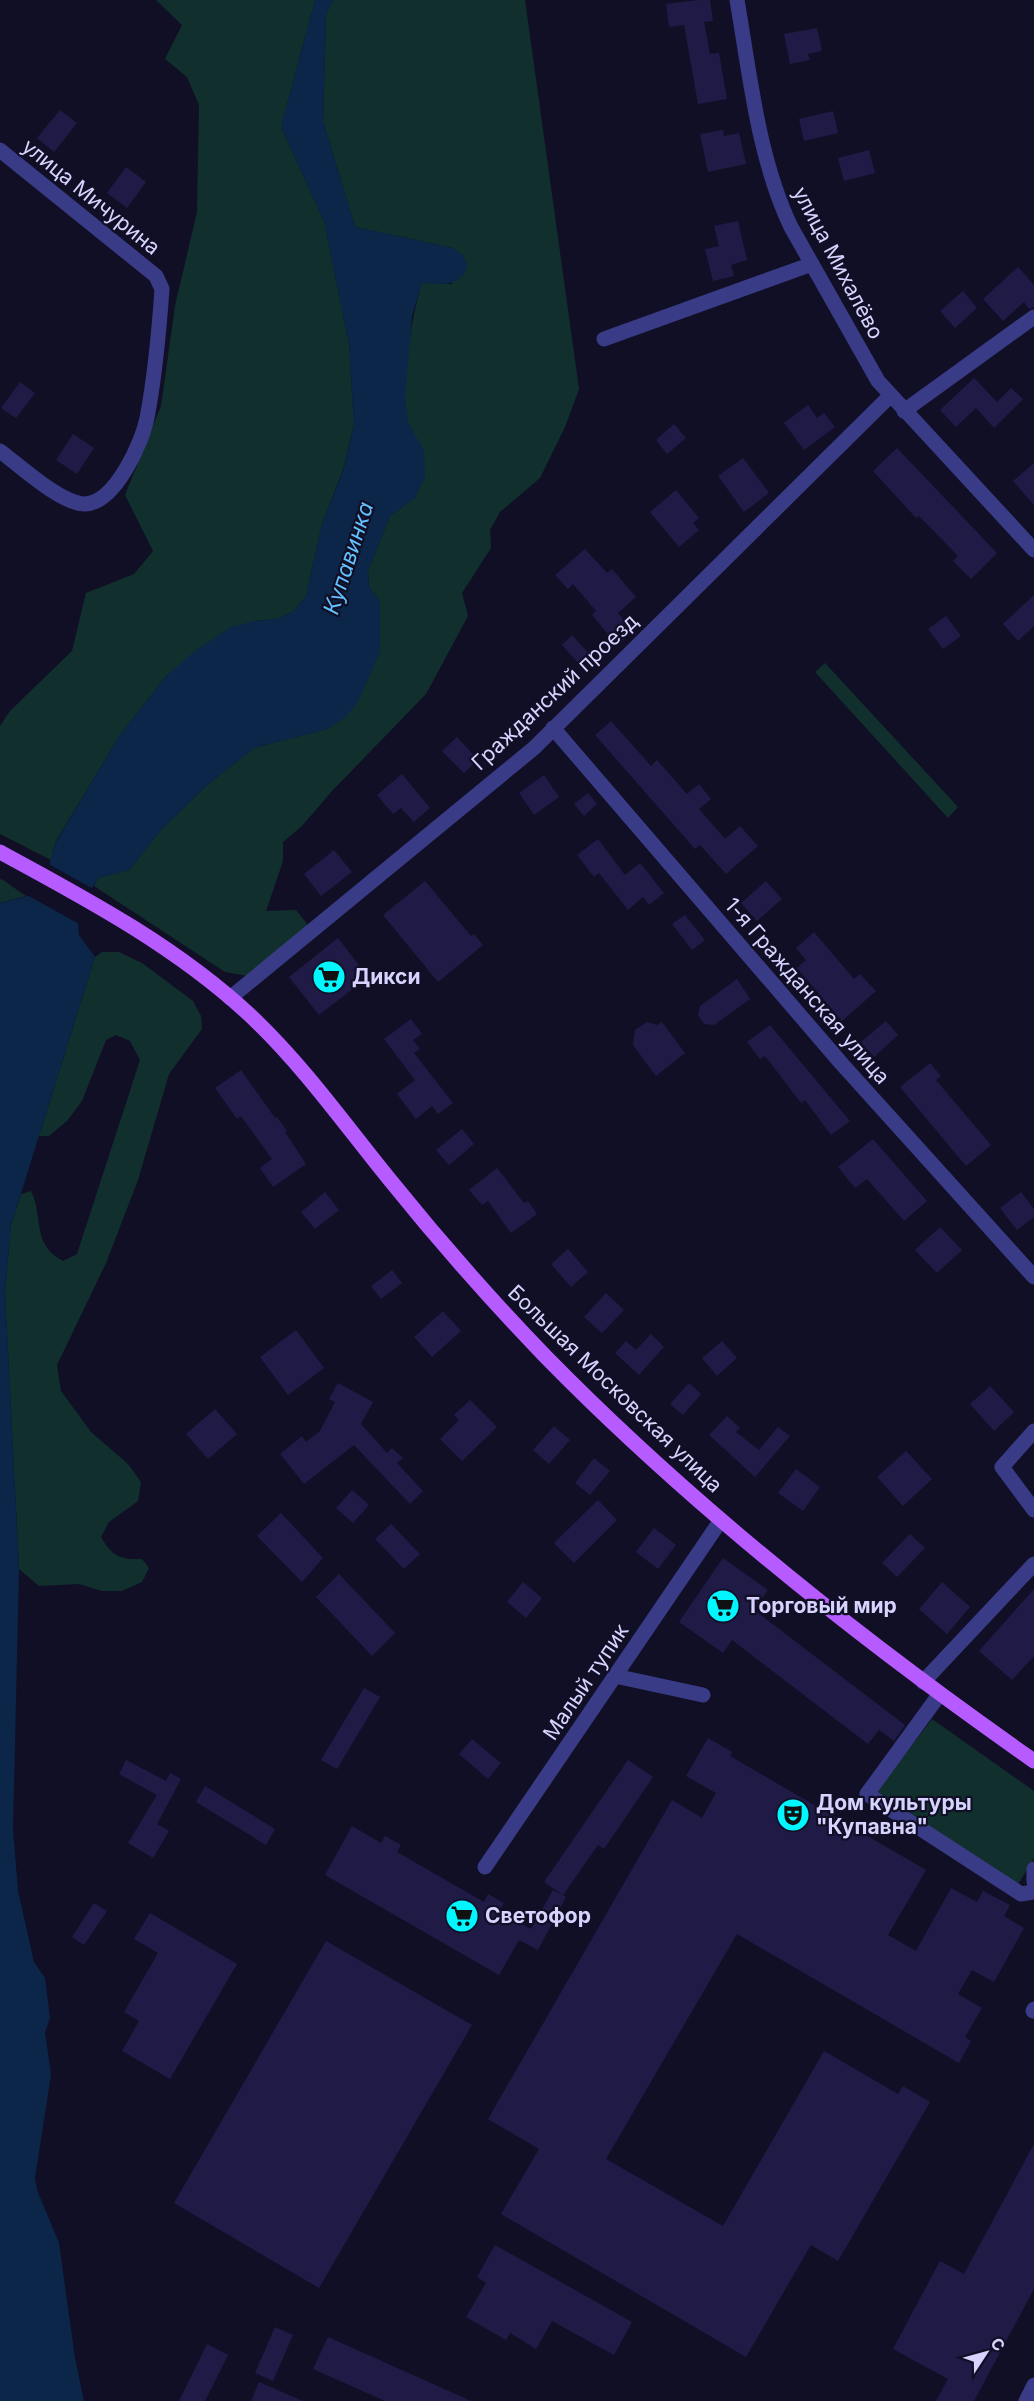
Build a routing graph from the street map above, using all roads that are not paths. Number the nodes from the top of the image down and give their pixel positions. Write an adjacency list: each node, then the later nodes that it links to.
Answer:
1 (737, 0): 3 (street, улица Михалёво)
2 (0, 150): 8 (street, улица Мичурина)
3 (812, 264): 5 (street); 6 (street, улица Михалёво)
4 (1034, 317): 7 (street)
5 (604, 339)
6 (890, 396): 7 (street, улица Михалёво); 10 (street, Гражданский проезд)
7 (904, 411): 9 (street, улица Михалёво)
8 (0, 451)
9 (1034, 550)
10 (553, 728): 12 (street, Гражданский проезд); 13 (street, 1-я Гражданская улица)
11 (0, 852): 12 (main road, Большая Московская улица)
12 (230, 998): 16 (main road, Большая Московская улица)
13 (1034, 1277)
14 (1034, 1431): 15 (street)
15 (1034, 1510)
16 (721, 1520): 18 (street, Малый тупик); 19 (main road, Большая Московская улица)
17 (1034, 1564): 19 (street)
18 (615, 1676): 20 (street); 23 (street, Малый тупик)
19 (923, 1682): 21 (main road, Большая Московская улица)
20 (703, 1695)
21 (939, 1695): 22 (main road, Большая Московская улица); 26 (street)
22 (1034, 1761)
23 (485, 1867)
24 (1034, 1869): 25 (street)
25 (1034, 1882)
26 (1034, 1892)
27 (1034, 2385): 28 (street)
28 (1026, 2401)

